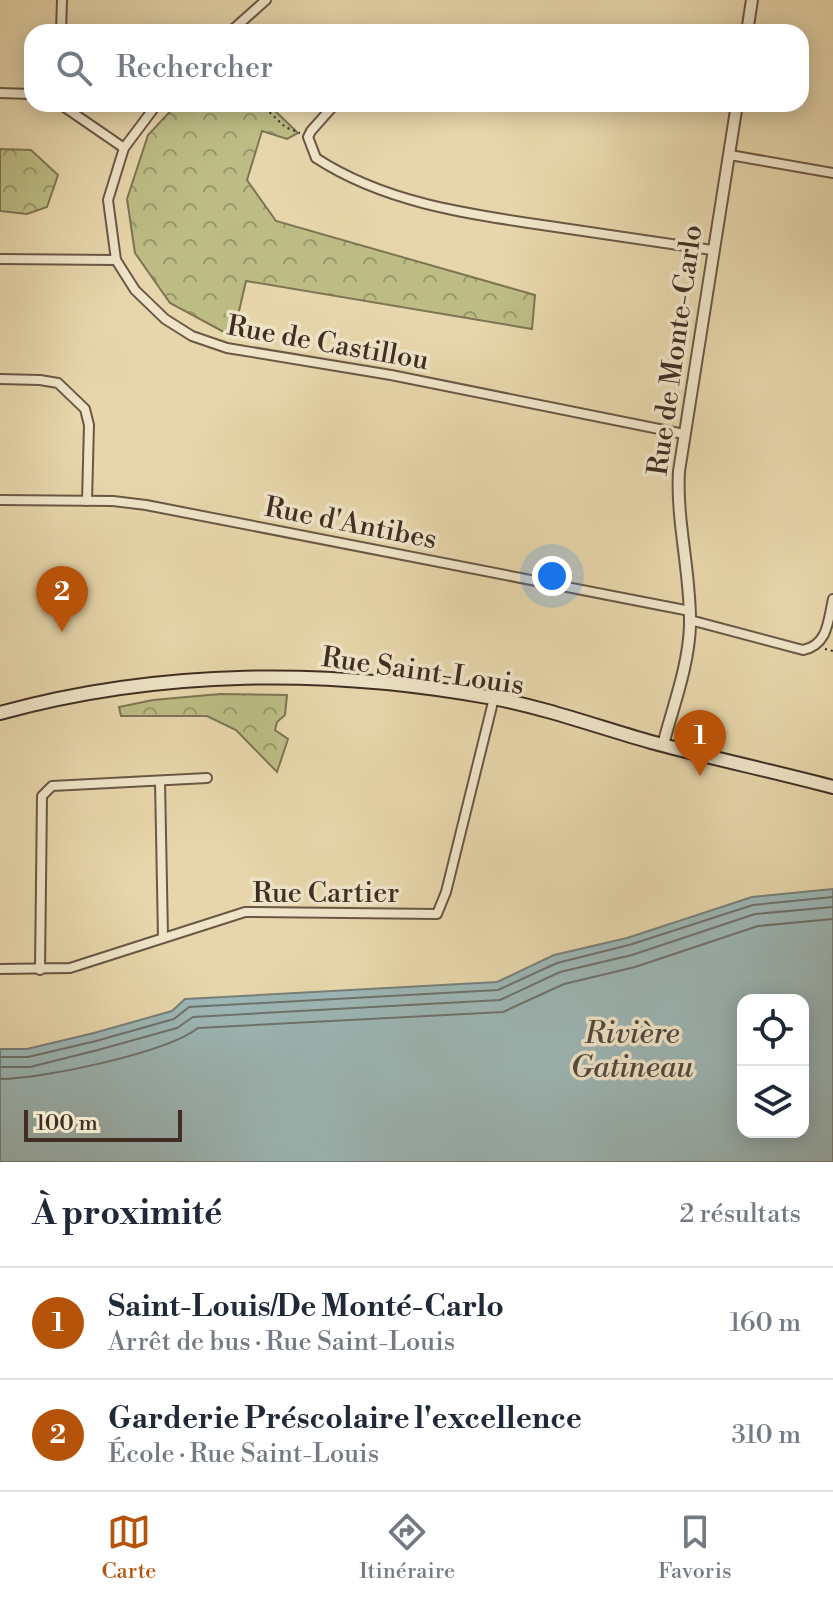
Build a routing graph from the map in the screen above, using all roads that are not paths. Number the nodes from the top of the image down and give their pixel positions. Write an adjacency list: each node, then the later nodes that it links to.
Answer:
1 (62, 0): 4 (street)
2 (266, 0): 5 (street)
3 (752, 0): 6 (street)
4 (61, 24)
5 (239, 24)
6 (748, 24)
7 (0, 93): 8 (street)
8 (24, 94)
9 (72, 112): 13 (street)
10 (151, 112): 13 (street, Rue de Castillou)
11 (328, 112): 16 (street)
12 (736, 112): 14 (street, Rue de Monte-Carlo)
13 (124, 148): 18 (street, Rue de Castillou)
14 (730, 155): 15 (street); 16 (street, Rue de Monte-Carlo)
15 (833, 173)
16 (712, 250): 20 (street, Rue de Monte-Carlo)
17 (0, 259): 18 (street)
18 (116, 260): 20 (street, Rue de Castillou)
19 (0, 379): 22 (street)
20 (684, 434): 24 (street, Rue de Monte-Carlo)
21 (0, 500): 22 (street, Rue d'Antibes)
22 (87, 501): 24 (street, Rue d'Antibes)
23 (833, 599): 24 (street, Rue d'Antibes)
24 (690, 615): 27 (street, Rue de Monte-Carlo)
25 (494, 698): 26 (main road, Rue Saint-Louis); 27 (main road, Rue Saint-Louis); 31 (street, Rue Cartier)
26 (0, 713)
27 (663, 745): 30 (main road, Rue Saint-Louis)
28 (207, 778): 29 (street)
29 (160, 781): 31 (street); 33 (street)
30 (833, 787)
31 (163, 937): 33 (street, Rue Cartier)
32 (0, 969): 33 (street, Rue Cartier)
33 (40, 970)

